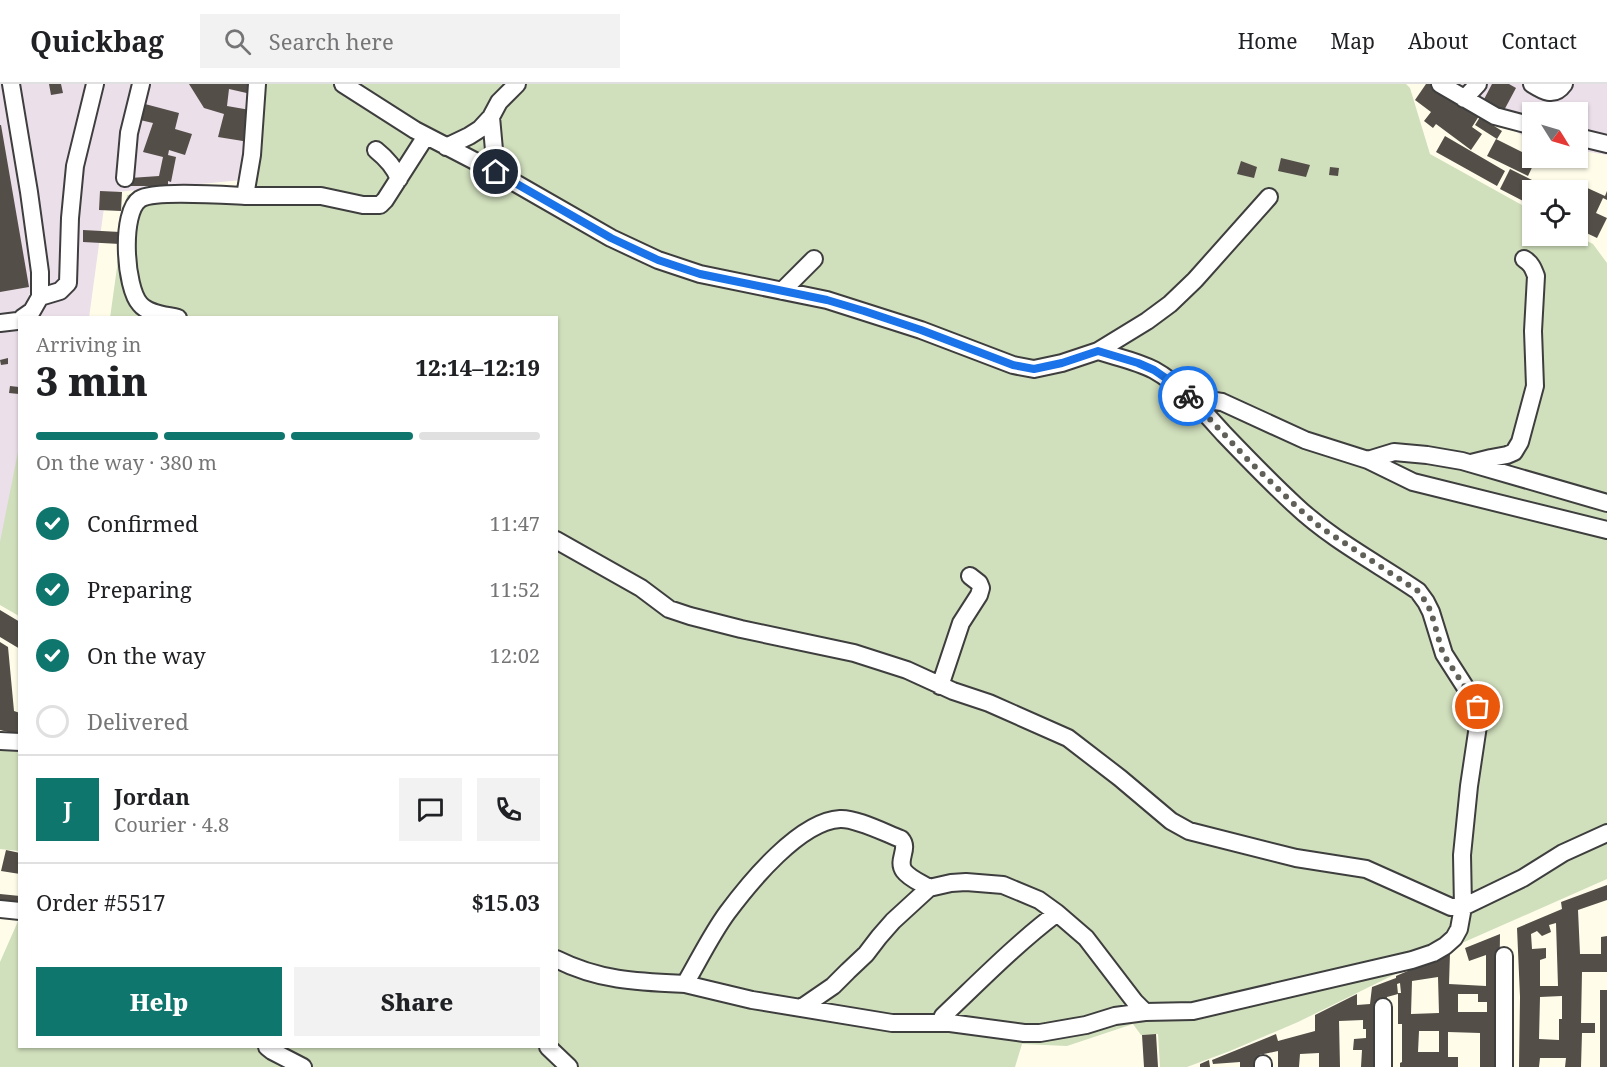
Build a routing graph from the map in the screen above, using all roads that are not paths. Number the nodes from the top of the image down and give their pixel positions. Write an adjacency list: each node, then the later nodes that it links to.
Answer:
1 (11, 84): 27 (street)
2 (95, 84): 27 (street)
3 (141, 84): 20 (street)
4 (257, 84): 22 (street)
5 (343, 84): 14 (street)
6 (517, 84): 12 (street)
7 (1440, 84): 11 (street)
8 (1478, 84): 11 (street)
9 (1532, 84): 10 (street)
10 (1564, 84)
11 (1464, 99): 13 (street)
12 (491, 117): 17 (street); 19 (street)
13 (1522, 123)
14 (426, 136): 17 (street); 21 (street)
15 (1588, 139): 16 (street)
16 (1607, 144)
17 (446, 147): 19 (street)
18 (376, 150): 21 (street)
19 (496, 172): 26 (street)
20 (125, 178)
21 (399, 179): 22 (street)
22 (245, 196): 29 (street)
23 (1269, 197): 32 (street)
24 (814, 259): 26 (street)
25 (1524, 259): 35 (street)
26 (782, 291): 32 (street)
27 (40, 297): 28 (street)
28 (25, 316)
29 (171, 316)
30 (18, 320): 31 (street)
31 (0, 323)
32 (1098, 351): 33 (street)
33 (1194, 401): 34 (street); 45 (street)
34 (1368, 460): 35 (street); 37 (street)
35 (1471, 464): 36 (street)
36 (1607, 502)
37 (1607, 530)
38 (558, 541): 40 (street)
39 (970, 576): 40 (street)
40 (940, 686): 45 (street)
41 (0, 741): 42 (street)
42 (18, 742)
43 (1607, 833): 45 (street)
44 (929, 888): 48 (street); 51 (street); 53 (street)
45 (1463, 908): 54 (street)
46 (0, 909): 47 (street)
47 (18, 911)
48 (1057, 914): 54 (street); 55 (street)
49 (1504, 956): 61 (street)
50 (558, 960): 51 (street)
51 (685, 984): 53 (street)
52 (1383, 1007): 60 (street)
53 (801, 1008): 55 (street)
54 (1145, 1012): 55 (street)
55 (940, 1023)
56 (268, 1048): 58 (street)
57 (549, 1048): 59 (street)
58 (303, 1067)
59 (569, 1067)
60 (1383, 1067)
61 (1504, 1067)

